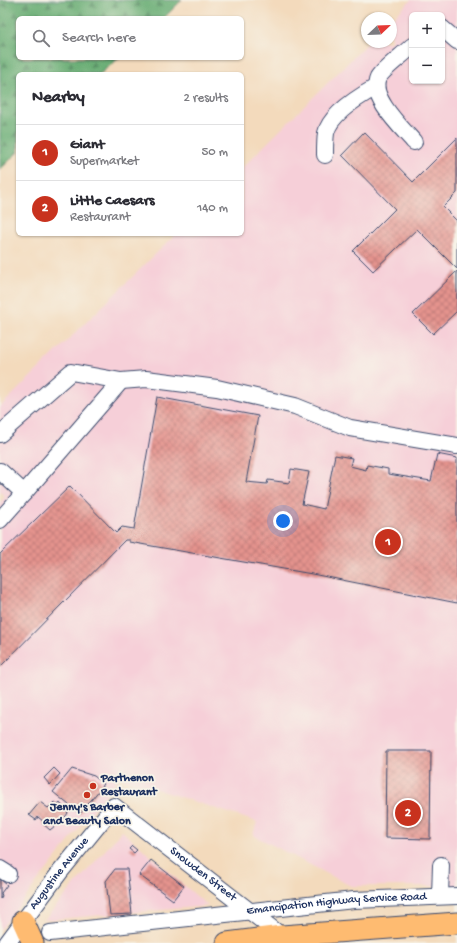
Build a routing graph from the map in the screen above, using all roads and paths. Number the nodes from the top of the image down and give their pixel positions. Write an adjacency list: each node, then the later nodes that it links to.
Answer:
1 (445, 31): 2 (street)
2 (457, 41)
3 (410, 48): 4 (street)
4 (376, 87): 5 (street); 6 (street)
5 (414, 142)
6 (324, 155)
7 (121, 381): 8 (street); 9 (street); 11 (street)
8 (0, 434)
9 (457, 446)
10 (0, 471): 11 (street)
11 (24, 493): 12 (street)
12 (0, 520)
13 (114, 806): 17 (street, Snowden Street); 18 (street, Augustine Avenue)
14 (441, 865): 15 (street)
15 (440, 896): 16 (street, Emancipation Highway Service Road); 17 (street, Emancipation Highway Service Road)
16 (457, 896)
17 (248, 911): 20 (street, Emancipation Highway Service Road); 21 (street, Snowden Street)
18 (23, 920): 20 (main road); 22 (street, Augustine Avenue)
19 (457, 923): 21 (main road)
20 (41, 938)
21 (287, 940): 23 (main road)
22 (5, 942)
23 (227, 943)

